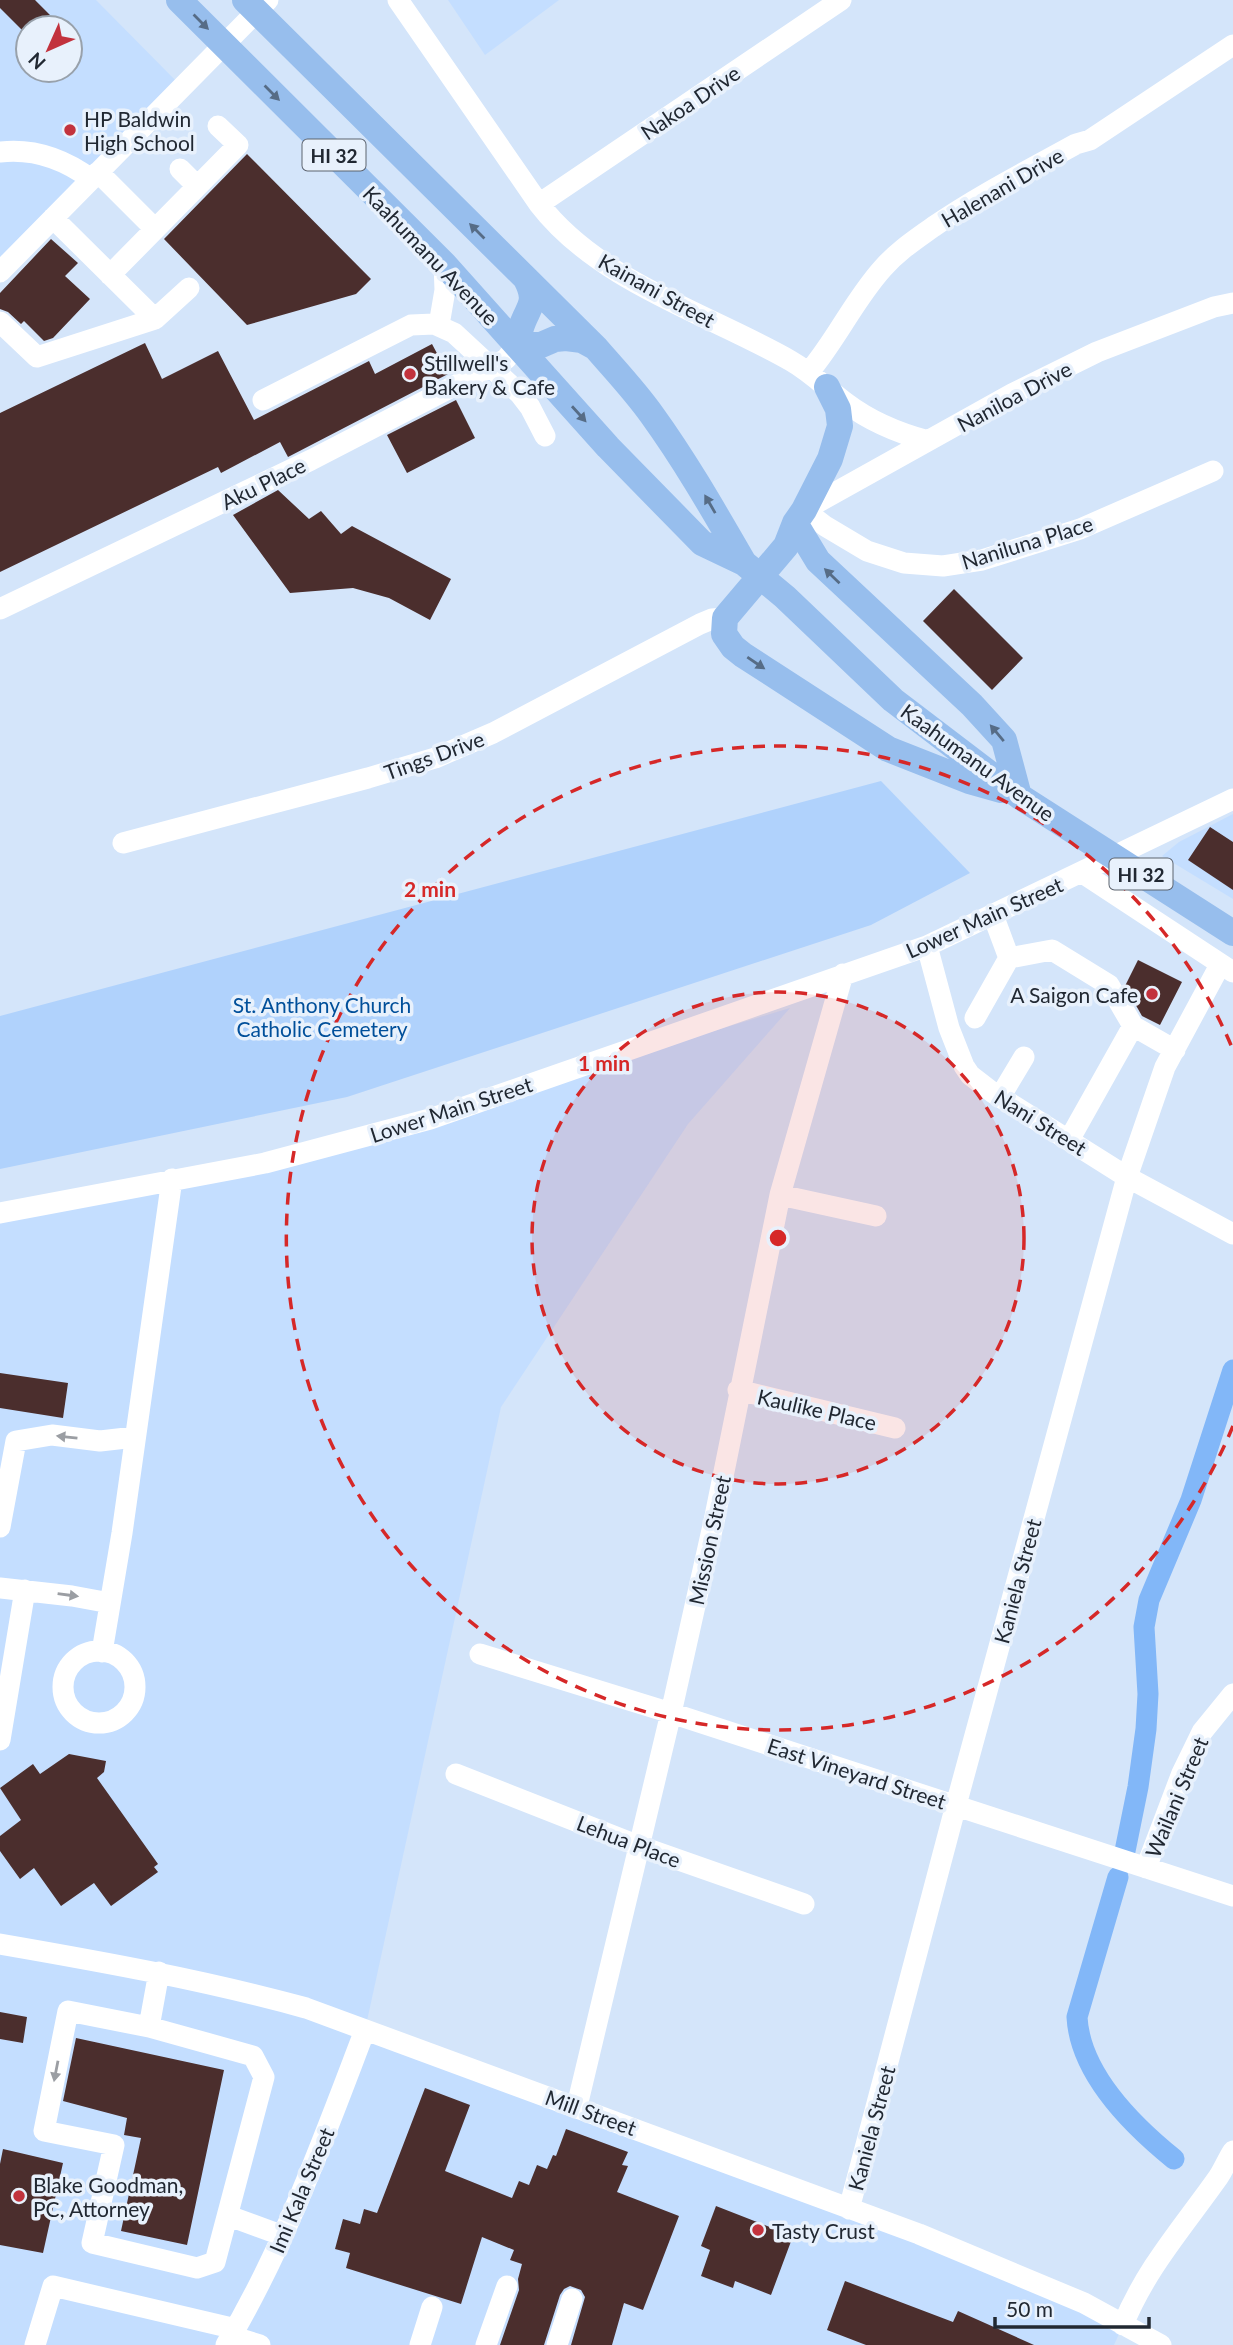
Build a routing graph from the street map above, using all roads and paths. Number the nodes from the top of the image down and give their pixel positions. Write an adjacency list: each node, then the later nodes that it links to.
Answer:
1 (179, 0): 5 (main road, Kaahumanu Avenue / HI 32, one-way to 5)
2 (398, 0): 12 (street, Kainani Street)
3 (841, 0): 12 (street, Nakoa Drive)
4 (257, 4): 5 (street); 18 (main road, Kaahumanu Avenue / HI 32, one-way to 4)
5 (224, 45): 10 (street); 15 (main road, Kaahumanu Avenue / HI 32, one-way to 15)
6 (1233, 45): 27 (street, Halenani Drive)
7 (218, 126): 11 (street)
8 (0, 152): 10 (street)
9 (180, 169): 11 (street)
10 (95, 176): 13 (street); 14 (street)
11 (197, 186): 14 (street)
12 (539, 204): 27 (street, Kainani Street)
13 (52, 218): 16 (street); 17 (street)
14 (155, 229): 17 (street)
15 (444, 264): 23 (street); 24 (main road, Kaahumanu Avenue / HI 32)
16 (0, 272)
17 (110, 275): 21 (street)
18 (526, 279): 24 (main road); 25 (main road, Kaahumanu Avenue / HI 32)
19 (189, 288): 21 (street)
20 (1233, 303): 30 (street, Naniloa Drive)
21 (155, 319): 22 (street)
22 (0, 321)
23 (439, 326): 26 (street); 28 (street)
24 (517, 345): 25 (main road); 26 (street, Aku Place); 33 (main road, Kaahumanu Avenue / HI 32, one-way to 33)
25 (596, 348): 33 (main road, Kaahumanu Avenue / HI 32, one-way to 25)
26 (492, 366): 29 (street); 34 (street, Aku Place)
27 (818, 379): 30 (street, Kainani Street); 32 (main road)
28 (263, 400)
29 (545, 436)
30 (928, 441): 32 (street, Naniloa Drive)
31 (1213, 471): 32 (street, Naniluna Place)
32 (795, 526): 35 (main road); 36 (main road, one-way to 32)
33 (744, 563): 36 (main road, Kaahumanu Avenue / HI 32)
34 (0, 610)
35 (731, 611): 36 (main road, one-way to 36); 38 (street, Tings Drive)
36 (1019, 796): 41 (main road, Kaahumanu Avenue / HI 32)
37 (1233, 799): 39 (street, Lower Main Street)
38 (123, 843)
39 (1082, 872): 40 (street, Lower Main Street); 44 (street)
40 (993, 915): 42 (street, Lower Main Street); 43 (street)
41 (1233, 933)
42 (927, 946): 45 (street, Lower Main Street); 50 (street, Nani Street)
43 (1009, 958): 46 (street); 47 (street)
44 (1226, 969): 48 (street, Kaniela Street)
45 (843, 974): 53 (street, Lower Main Street); 54 (street, Mission Street)
46 (975, 1018)
47 (1133, 1026): 48 (street); 51 (street)
48 (1175, 1050): 52 (street, Kaniela Street)
49 (1024, 1057): 50 (street)
50 (1000, 1097): 51 (street, Nani Street)
51 (1069, 1140): 52 (street, Nani Street)
52 (1127, 1177): 57 (street, Nani Street); 71 (street, Kaniela Street)
53 (172, 1179): 55 (street, Lower Main Street); 60 (street)
54 (779, 1195): 56 (street); 58 (street, Mission Street)
55 (0, 1213)
56 (876, 1216)
57 (1233, 1234)
58 (738, 1390): 59 (street, Kaulike Place); 68 (street, Mission Street)
59 (895, 1428)
60 (135, 1437): 61 (street, one-way to 61); 64 (street)
61 (0, 1527)
62 (0, 1588): 63 (street)
63 (25, 1590): 64 (street, one-way to 64); 69 (street)
64 (110, 1603): 65 (street)
65 (102, 1651)
66 (480, 1654): 68 (street, East Vineyard Street)
67 (1233, 1693): 73 (street, Wailani Street)
68 (671, 1713): 71 (street, East Vineyard Street); 72 (street, Mission Street)
69 (0, 1737)
70 (456, 1774): 72 (street, Lehua Place)
71 (956, 1805): 73 (street, East Vineyard Street); 82 (street, Kaniela Street)
72 (639, 1846): 75 (street, Lehua Place); 80 (street, Mission Street)
73 (1146, 1868): 74 (street, East Vineyard Street)
74 (1233, 1896)
75 (804, 1904)
76 (0, 1944): 77 (street, Mill Street)
77 (159, 1972): 78 (street); 79 (street, Mill Street)
78 (149, 2027): 83 (street); 83 (street, one-way to 83)
79 (365, 2030): 80 (street, Mill Street); 84 (street, Imi Kala Street)
80 (576, 2106): 82 (street, Mill Street)
81 (1232, 2154): 88 (street)
82 (849, 2209): 88 (street, Mill Street)
83 (229, 2216): 84 (street)
84 (281, 2235): 89 (street, Imi Kala Street)
85 (507, 2286): 93 (street)
86 (572, 2299): 94 (street)
87 (432, 2307): 92 (street)
88 (1123, 2325): 95 (street, Mill Street)
89 (231, 2337): 90 (street); 91 (street)
90 (35, 2345)
91 (260, 2345)
92 (420, 2345)
93 (486, 2345)
94 (557, 2345)
95 (1161, 2345)

